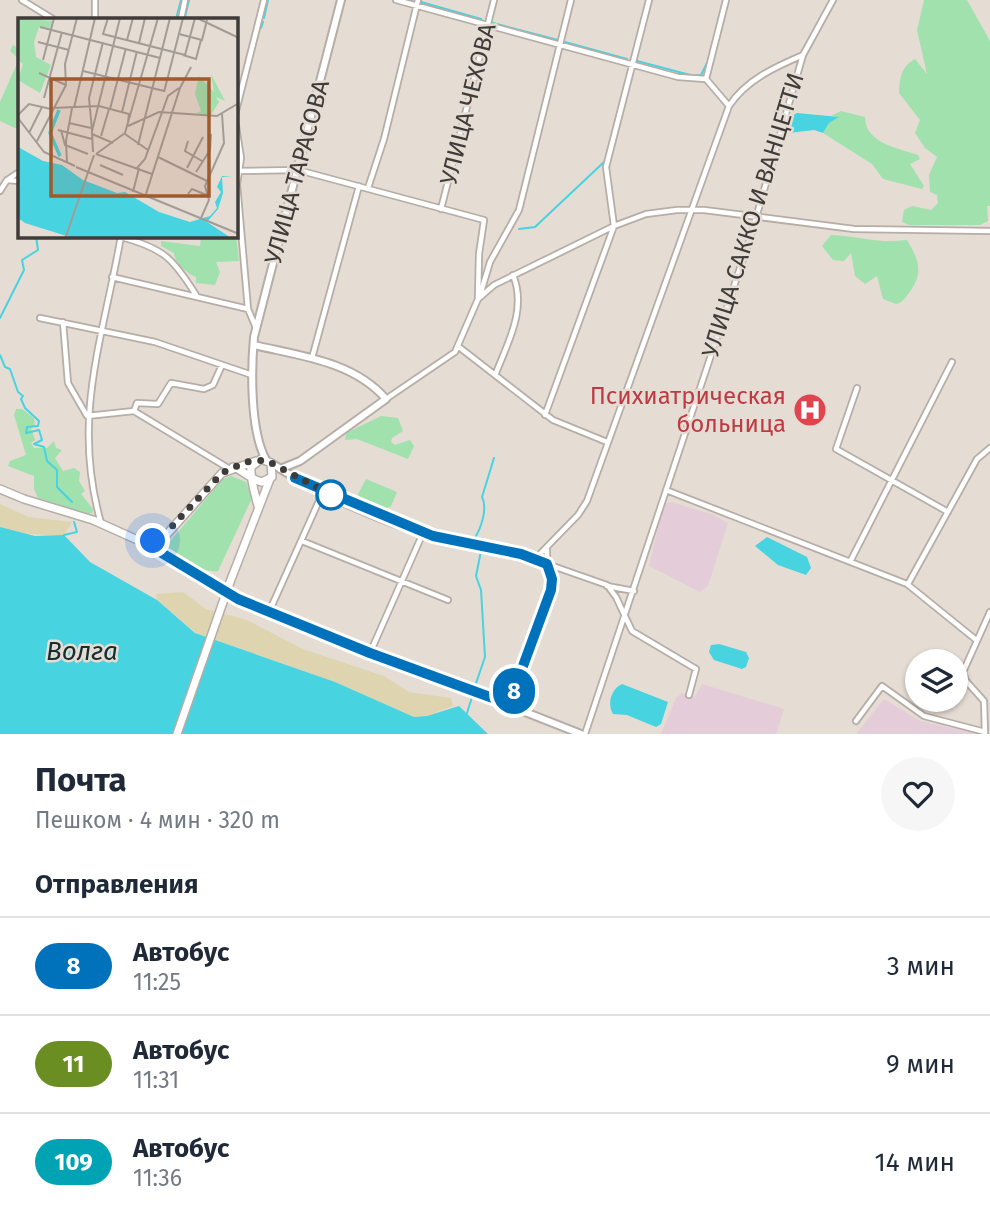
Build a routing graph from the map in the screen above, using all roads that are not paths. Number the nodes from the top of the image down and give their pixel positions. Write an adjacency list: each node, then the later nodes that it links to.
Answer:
1 (22, 0): 13 (street)
2 (95, 0): 14 (street)
3 (186, 0): 15 (street)
4 (264, 0): 21 (street)
5 (341, 0): 25 (street, УЛИЦА ТАРАСОВА)
6 (396, 0): 12 (street)
7 (494, 0): 16 (street, УЛИЦА ЧЕХОВА)
8 (571, 0): 17 (street)
9 (649, 0): 19 (street)
10 (726, 0): 20 (street)
11 (833, 0): 18 (street, УЛИЦА САККО И ВАНЦЕТТИ)
12 (417, 3): 16 (street); 30 (street)
13 (51, 18)
14 (95, 18)
15 (181, 18)
16 (488, 25): 17 (street); 33 (street, УЛИЦА ЧЕХОВА)
17 (560, 45): 19 (street); 43 (street)
18 (803, 55): 22 (street); 35 (street, УЛИЦА САККО И ВАНЦЕТТИ)
19 (633, 64): 20 (street); 36 (street)
20 (706, 79): 22 (street)
21 (238, 103)
22 (729, 106): 34 (street)
23 (238, 134): 24 (street)
24 (238, 170): 25 (street)
25 (298, 170): 29 (street); 47 (street, УЛИЦА ТАРАСОВА)
26 (18, 173): 27 (street)
27 (7, 180): 28 (street); 31 (street)
28 (18, 181)
29 (359, 186): 30 (street); 51 (street)
30 (368, 189): 33 (street)
31 (0, 190)
32 (238, 195): 44 (street)
33 (442, 209): 43 (street)
34 (691, 209): 35 (street); 36 (street); 61 (street)
35 (756, 216): 37 (street); 72 (street, УЛИЦА САККО И ВАНЦЕТТИ)
36 (614, 226): 40 (street); 59 (street)
37 (990, 231)
38 (121, 238): 41 (street)
39 (125, 238): 42 (street)
40 (513, 275): 43 (street); 54 (street)
41 (112, 277): 42 (street); 48 (street)
42 (196, 295): 44 (street)
43 (478, 299): 50 (street)
44 (248, 309): 47 (street)
45 (40, 318): 46 (street)
46 (63, 322): 48 (street); 60 (street)
47 (256, 328): 49 (street, УЛИЦА ТАРАСОВА)
48 (100, 329): 53 (street); 60 (street)
49 (254, 345): 51 (street); 55 (street, УЛИЦА ТАРАСОВА)
50 (459, 347): 54 (street); 57 (street)
51 (312, 358): 57 (street)
52 (952, 362): 70 (street)
53 (222, 365): 55 (street); 58 (street)
54 (495, 373): 59 (street)
55 (252, 375): 63 (street, УЛИЦА ТАРАСОВА)
56 (857, 387): 70 (street)
57 (386, 399): 64 (street)
58 (134, 411): 60 (street); 65 (street)
59 (545, 415): 61 (street)
60 (87, 416): 76 (street)
61 (608, 442): 80 (street)
62 (990, 448): 75 (street)
63 (263, 461): 65 (main road); 66 (street); 67 (main road); 68 (main road)
64 (300, 461): 66 (street); 69 (street)
65 (230, 468): 67 (main road); 79 (main road)
66 (279, 469): 69 (street)
67 (252, 477): 68 (main road); 74 (main road)
68 (271, 478): 69 (street); 74 (main road)
69 (295, 478): 73 (street)
70 (892, 480): 75 (street); 82 (street)
71 (0, 489): 76 (main road)
72 (666, 490): 82 (street); 87 (street, УЛИЦА САККО И ВАНЦЕТТИ)
73 (324, 492): 77 (street); 78 (street)
74 (258, 506): 98 (main road, bridge)
75 (948, 512): 85 (street)
76 (101, 523): 79 (main road)
77 (423, 533): 81 (street); 84 (street)
78 (302, 541): 84 (street); 89 (street)
79 (155, 544): 89 (street)
80 (547, 550): 81 (street); 83 (street)
81 (536, 558): 83 (street)
82 (851, 560): 85 (street)
83 (547, 564): 86 (street); 95 (street)
84 (402, 582): 88 (street); 93 (street)
85 (907, 584): 92 (street)
86 (607, 586): 87 (street); 91 (street)
87 (634, 589): 91 (street, УЛИЦА САККО И ВАНЦЕТТИ)
88 (448, 600)
89 (269, 612): 93 (street)
90 (990, 612): 92 (street)
91 (625, 618): 94 (street); 99 (street)
92 (975, 639): 97 (street)
93 (370, 653): 95 (street)
94 (689, 695)
95 (509, 704): 99 (street)
96 (856, 721): 97 (street)
97 (985, 733)
98 (177, 734)
99 (583, 734)

